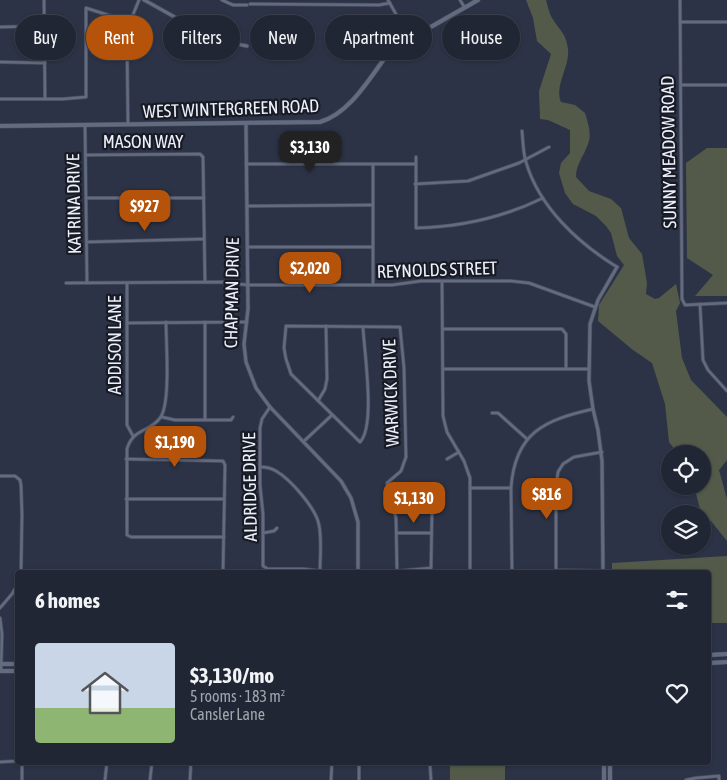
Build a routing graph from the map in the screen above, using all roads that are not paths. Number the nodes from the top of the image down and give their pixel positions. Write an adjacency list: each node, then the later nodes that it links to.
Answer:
1 (44, 0): 10 (street)
2 (139, 0): 13 (street)
3 (144, 0): 20 (street)
4 (222, 0): 8 (street)
5 (460, 0): 9 (street)
6 (478, 0): 9 (main road, WEST WINTERGREEN ROAD)
7 (680, 0): 15 (street, SUNNY MEADOW ROAD)
8 (389, 1): 14 (street)
9 (464, 8): 17 (main road, WEST WINTERGREEN ROAD)
10 (45, 15)
11 (86, 15): 12 (street)
12 (108, 15)
13 (133, 15)
14 (397, 15)
15 (680, 22): 16 (street); 26 (street, SUNNY MEADOW ROAD)
16 (727, 22)
17 (432, 26)
18 (0, 27): 19 (street)
19 (15, 27)
20 (247, 46)
21 (86, 60): 29 (street)
22 (128, 60): 32 (street)
23 (383, 60): 30 (main road, WEST WINTERGREEN ROAD)
24 (0, 62): 25 (street)
25 (45, 63): 29 (street)
26 (680, 85): 27 (street); 61 (street, SUNNY MEADOW ROAD)
27 (727, 85)
28 (0, 99): 29 (street)
29 (45, 99)
30 (246, 124): 32 (main road, WEST WINTERGREEN ROAD); 39 (street, CHAPMAN DRIVE)
31 (85, 125): 32 (main road, WEST WINTERGREEN ROAD); 33 (main road, WEST WINTERGREEN ROAD); 36 (street, KATRINA DRIVE)
32 (128, 125)
33 (0, 126)
34 (522, 131): 38 (street)
35 (549, 147): 38 (street)
36 (86, 154): 43 (street, KATRINA DRIVE); 44 (street, MASON WAY)
37 (416, 157): 41 (street)
38 (525, 160): 42 (street); 45 (street)
39 (246, 164): 40 (street); 47 (street, CHAPMAN DRIVE)
40 (374, 164): 41 (street); 46 (street)
41 (415, 164): 42 (street)
42 (415, 184): 45 (street)
43 (86, 198): 44 (street); 49 (street, KATRINA DRIVE)
44 (204, 198): 48 (street)
45 (543, 198): 52 (street)
46 (373, 205): 47 (street); 51 (street)
47 (247, 206): 50 (street, CHAPMAN DRIVE)
48 (204, 239): 49 (street); 54 (street)
49 (86, 242): 56 (street, KATRINA DRIVE)
50 (247, 247): 51 (street); 58 (street, CHAPMAN DRIVE)
51 (373, 247): 59 (street)
52 (617, 267): 62 (street)
53 (442, 281): 59 (street, REYNOLDS STREET); 62 (street, REYNOLDS STREET); 69 (street)
54 (205, 282): 57 (street, REYNOLDS STREET); 58 (street, REYNOLDS STREET)
55 (66, 283): 56 (street, REYNOLDS STREET)
56 (87, 283): 57 (street, REYNOLDS STREET)
57 (127, 283): 63 (street, ADDISON LANE)
58 (247, 285): 59 (street, REYNOLDS STREET); 66 (street, CHAPMAN DRIVE)
59 (373, 285)
60 (727, 303): 61 (street)
61 (700, 304): 73 (street)
62 (596, 307): 72 (street)
63 (127, 322): 64 (street); 82 (street, ADDISON LANE)
64 (166, 322): 65 (street); 79 (street)
65 (205, 322): 66 (street); 81 (street)
66 (247, 322): 75 (street, CHAPMAN DRIVE)
67 (326, 326): 68 (street); 74 (street); 74 (street)
68 (363, 327): 78 (street); 98 (street, WARWICK DRIVE)
69 (442, 329): 70 (street); 71 (street)
70 (443, 369): 71 (street); 85 (street)
71 (566, 369): 72 (street)
72 (589, 369): 76 (street)
73 (727, 391)
74 (318, 401): 78 (street)
75 (270, 407): 84 (street, CHAPMAN DRIVE); 89 (street, ALDRIDGE DRIVE)
76 (593, 409): 83 (street); 86 (street)
77 (492, 413): 83 (street)
78 (332, 415): 84 (street)
79 (161, 416): 81 (street); 82 (street)
80 (233, 417): 81 (street)
81 (205, 420)
82 (133, 436): 87 (street)
83 (528, 439): 92 (street)
84 (303, 442): 105 (street, CHAPMAN DRIVE)
85 (459, 452): 88 (street); 91 (street)
86 (602, 452): 110 (street); 111 (street)
87 (126, 459): 93 (street); 94 (street)
88 (447, 459)
89 (260, 467): 97 (street, ALDRIDGE DRIVE); 104 (street)
90 (0, 476): 101 (street)
91 (470, 488): 92 (street); 108 (street)
92 (511, 488): 109 (street)
93 (224, 498): 94 (street); 100 (street)
94 (126, 499): 100 (street)
95 (430, 505): 99 (street)
96 (277, 528): 97 (street)
97 (263, 533): 103 (street, ALDRIDGE DRIVE)
98 (397, 533): 99 (street); 106 (street, WARWICK DRIVE)
99 (431, 533): 107 (street)
100 (224, 537): 102 (street)
101 (21, 570)
102 (223, 570)
103 (309, 570)
104 (320, 570)
105 (358, 570)
106 (397, 570)
107 (412, 570)
108 (470, 570)
109 (512, 570)
110 (556, 570)
111 (603, 570)
112 (15, 589): 113 (street)
113 (0, 608)
114 (0, 618): 119 (street)
115 (727, 654): 116 (main road)
116 (711, 655)
117 (727, 662): 118 (main road)
118 (711, 663)
119 (1, 664): 120 (main road); 121 (street)
120 (15, 664)
121 (1, 671): 122 (main road)
122 (15, 671)
123 (15, 761): 124 (street)
124 (0, 762)
125 (22, 765): 135 (street)
126 (107, 765): 136 (street)
127 (152, 765): 137 (street)
128 (191, 765): 138 (street)
129 (332, 765): 139 (street)
130 (359, 765): 140 (street)
131 (430, 765): 141 (street)
132 (604, 765): 142 (main road)
133 (610, 765): 143 (main road)
134 (693, 779): 144 (street); 145 (street)
135 (22, 780)
136 (106, 780)
137 (150, 780)
138 (190, 780)
139 (331, 780)
140 (359, 780)
141 (431, 780)
142 (604, 780)
143 (610, 780)
144 (686, 780)
145 (719, 780)

